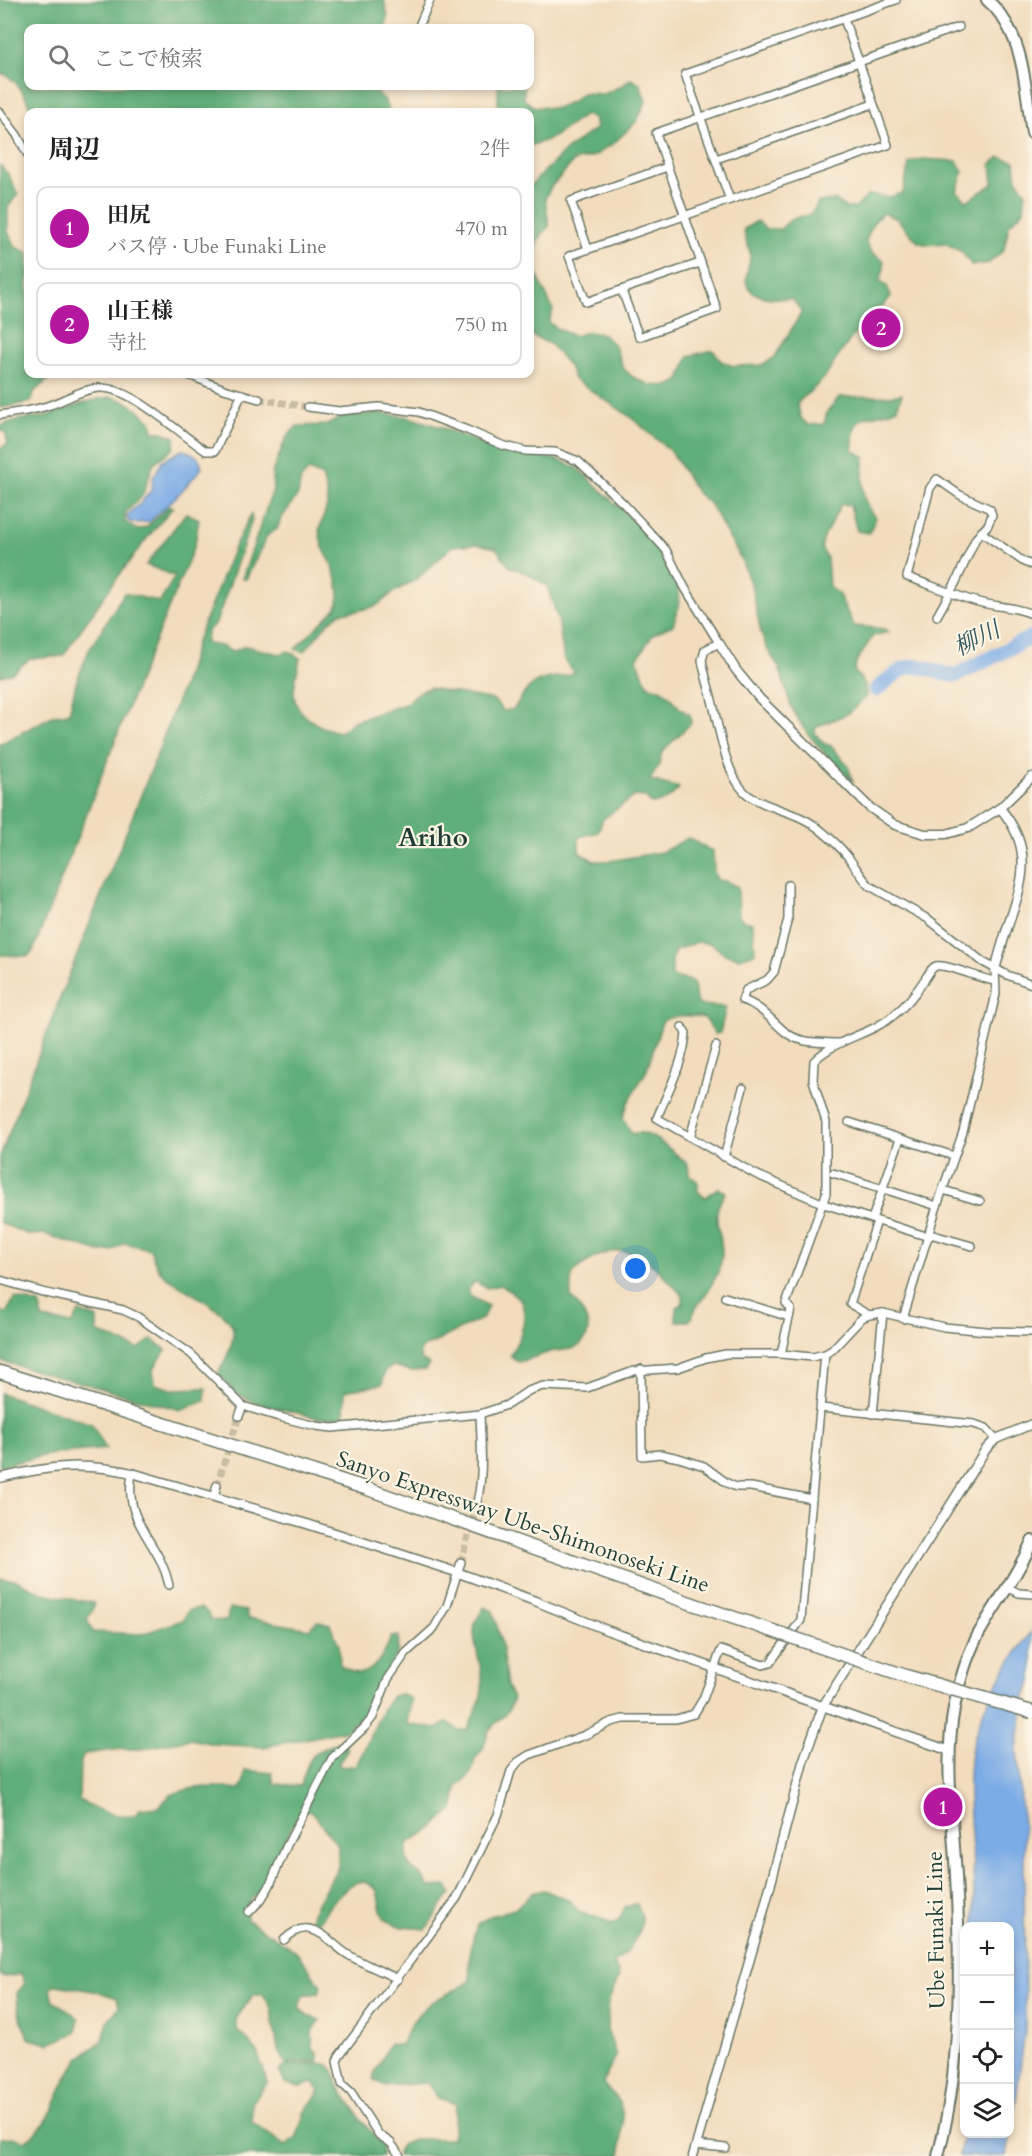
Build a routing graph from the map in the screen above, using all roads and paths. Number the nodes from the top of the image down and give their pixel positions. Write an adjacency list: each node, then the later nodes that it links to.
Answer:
1 (430, 0): 5 (street)
2 (896, 0): 4 (street)
3 (993, 2): 11 (main road)
4 (844, 19): 7 (street); 10 (street)
5 (420, 24)
6 (958, 27): 7 (street)
7 (859, 62): 8 (street); 10 (street)
8 (873, 104): 13 (street); 15 (street)
9 (0, 112): 12 (street)
10 (701, 117): 13 (street); 14 (street)
11 (1032, 133)
12 (24, 148)
13 (716, 159): 15 (street)
14 (667, 167): 16 (street); 17 (street)
15 (730, 200): 16 (street)
16 (685, 216): 17 (street); 18 (street)
17 (588, 249): 19 (street)
18 (700, 263): 19 (street); 19 (street)
19 (622, 291)
20 (196, 378): 21 (street)
21 (242, 394): 22 (street); 24 (street)
22 (260, 399)
23 (308, 407): 30 (street)
24 (0, 415)
25 (981, 532): 26 (street); 27 (street); 27 (street)
26 (1032, 565)
27 (950, 593): 28 (street); 29 (street)
28 (1032, 614)
29 (937, 616)
30 (719, 643): 32 (street); 34 (street)
31 (1032, 777): 32 (street)
32 (1000, 808): 34 (street)
33 (788, 885): 38 (street)
34 (995, 969): 35 (street); 36 (street)
35 (995, 981): 38 (street); 45 (street)
36 (1032, 984)
37 (682, 1027): 42 (street)
38 (840, 1043): 50 (street)
39 (716, 1046): 42 (street)
40 (743, 1088): 44 (street)
41 (849, 1122): 43 (street)
42 (690, 1137): 44 (street)
43 (900, 1139): 45 (street); 47 (street)
44 (724, 1156): 50 (street)
45 (954, 1156): 48 (street)
46 (833, 1173): 47 (street)
47 (884, 1190): 51 (street); 52 (street)
48 (943, 1190): 49 (street); 51 (street)
49 (980, 1201)
50 (824, 1204): 52 (street); 59 (street)
51 (937, 1206): 53 (street)
52 (875, 1220): 53 (street); 58 (street)
53 (929, 1235): 54 (street); 60 (street)
54 (972, 1246)
55 (0, 1280): 66 (street)
56 (725, 1297): 59 (street)
57 (883, 1313): 58 (street); 60 (street); 69 (street)
58 (869, 1315): 63 (street)
59 (789, 1317): 62 (street)
60 (903, 1319): 61 (street)
61 (1032, 1332)
62 (781, 1354): 63 (street); 64 (street)
63 (825, 1354): 67 (street)
64 (641, 1369): 68 (street); 77 (street)
65 (0, 1372): 87 (highway, Sanyo Expressway Ube-Shimonoseki Line, bridge)
66 (243, 1406): 68 (street); 70 (street)
67 (820, 1408): 69 (street); 77 (street)
68 (480, 1414): 78 (street)
69 (873, 1414): 72 (street)
70 (239, 1416)
71 (1032, 1424): 72 (street)
72 (996, 1439): 86 (street)
73 (132, 1473): 74 (street); 76 (street); 82 (street)
74 (0, 1478)
75 (217, 1485): 76 (street)
76 (214, 1497): 81 (street)
77 (812, 1499): 85 (street)
78 (477, 1502)
79 (1032, 1540): 83 (main road, Ube Funaki Line)
80 (461, 1562): 81 (street)
81 (459, 1573): 85 (street); 89 (street)
82 (169, 1585)
83 (1008, 1588): 84 (street); 88 (main road, Ube Funaki Line)
84 (1032, 1594)
85 (713, 1668): 86 (street); 91 (street)
86 (822, 1706): 88 (street); 92 (street)
87 (1032, 1712)
88 (950, 1751): 96 (main road, Ube Funaki Line)
89 (249, 1912)
90 (284, 1940): 91 (street)
91 (398, 1979): 94 (street)
92 (696, 2145): 93 (street); 95 (street)
93 (726, 2148)
94 (400, 2156)
95 (693, 2156)
96 (938, 2156)

